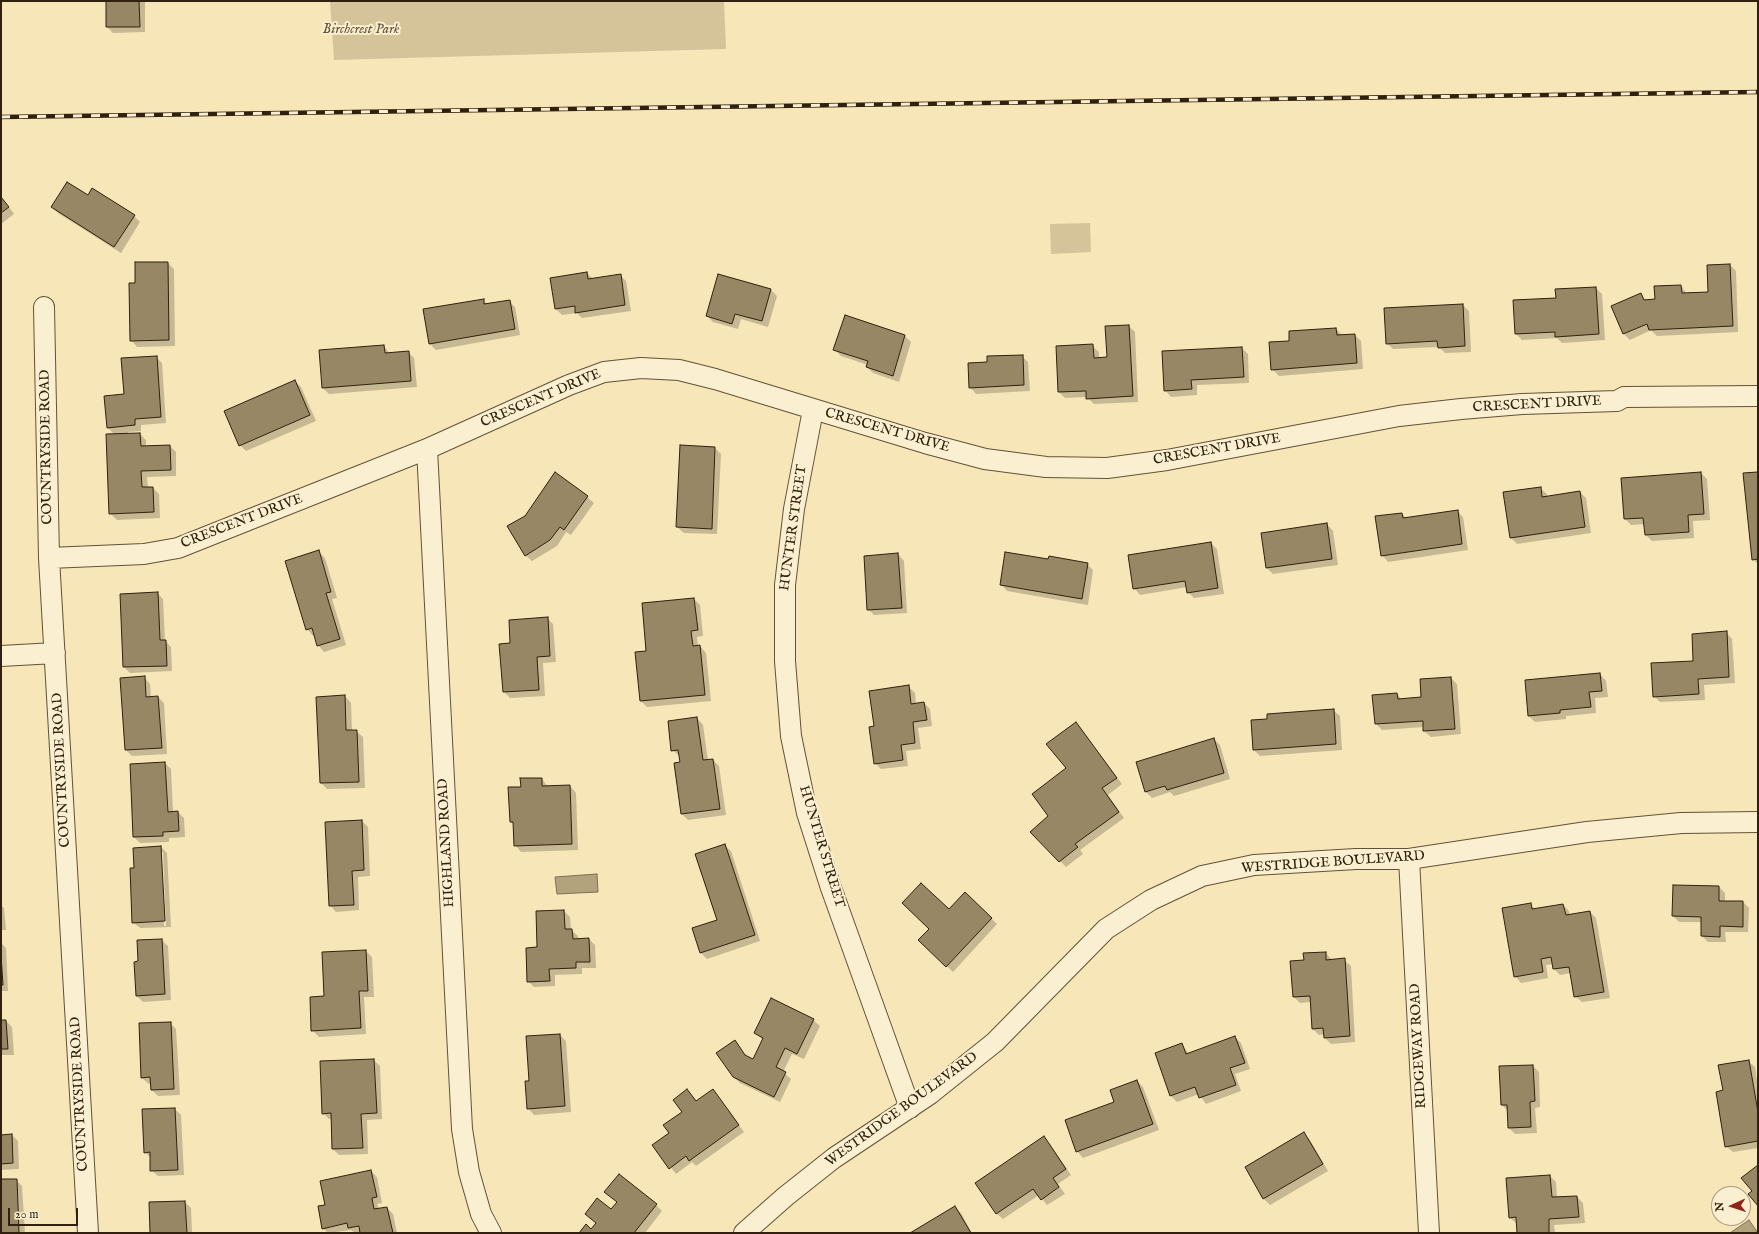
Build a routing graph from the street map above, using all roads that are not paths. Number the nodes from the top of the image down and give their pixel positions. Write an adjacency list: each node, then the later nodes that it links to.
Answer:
1 (44, 307): 5 (street, COUNTRYSIDE ROAD)
2 (1758, 396): 3 (street, CRESCENT DRIVE)
3 (813, 410): 4 (street, CRESCENT DRIVE); 10 (street, HUNTER STREET)
4 (427, 449): 5 (street, CRESCENT DRIVE); 12 (street, HIGHLAND ROAD)
5 (49, 558): 6 (street, COUNTRYSIDE ROAD)
6 (55, 653): 7 (street); 11 (street, COUNTRYSIDE ROAD)
7 (1, 656)
8 (1758, 822): 9 (street, WESTRIDGE BOULEVARD)
9 (1409, 859): 10 (street, WESTRIDGE BOULEVARD); 14 (street, RIDGEWAY ROAD)
10 (910, 1108): 13 (street, WESTRIDGE BOULEVARD)
11 (88, 1233)
12 (491, 1233)
13 (744, 1233)
14 (1429, 1233)

